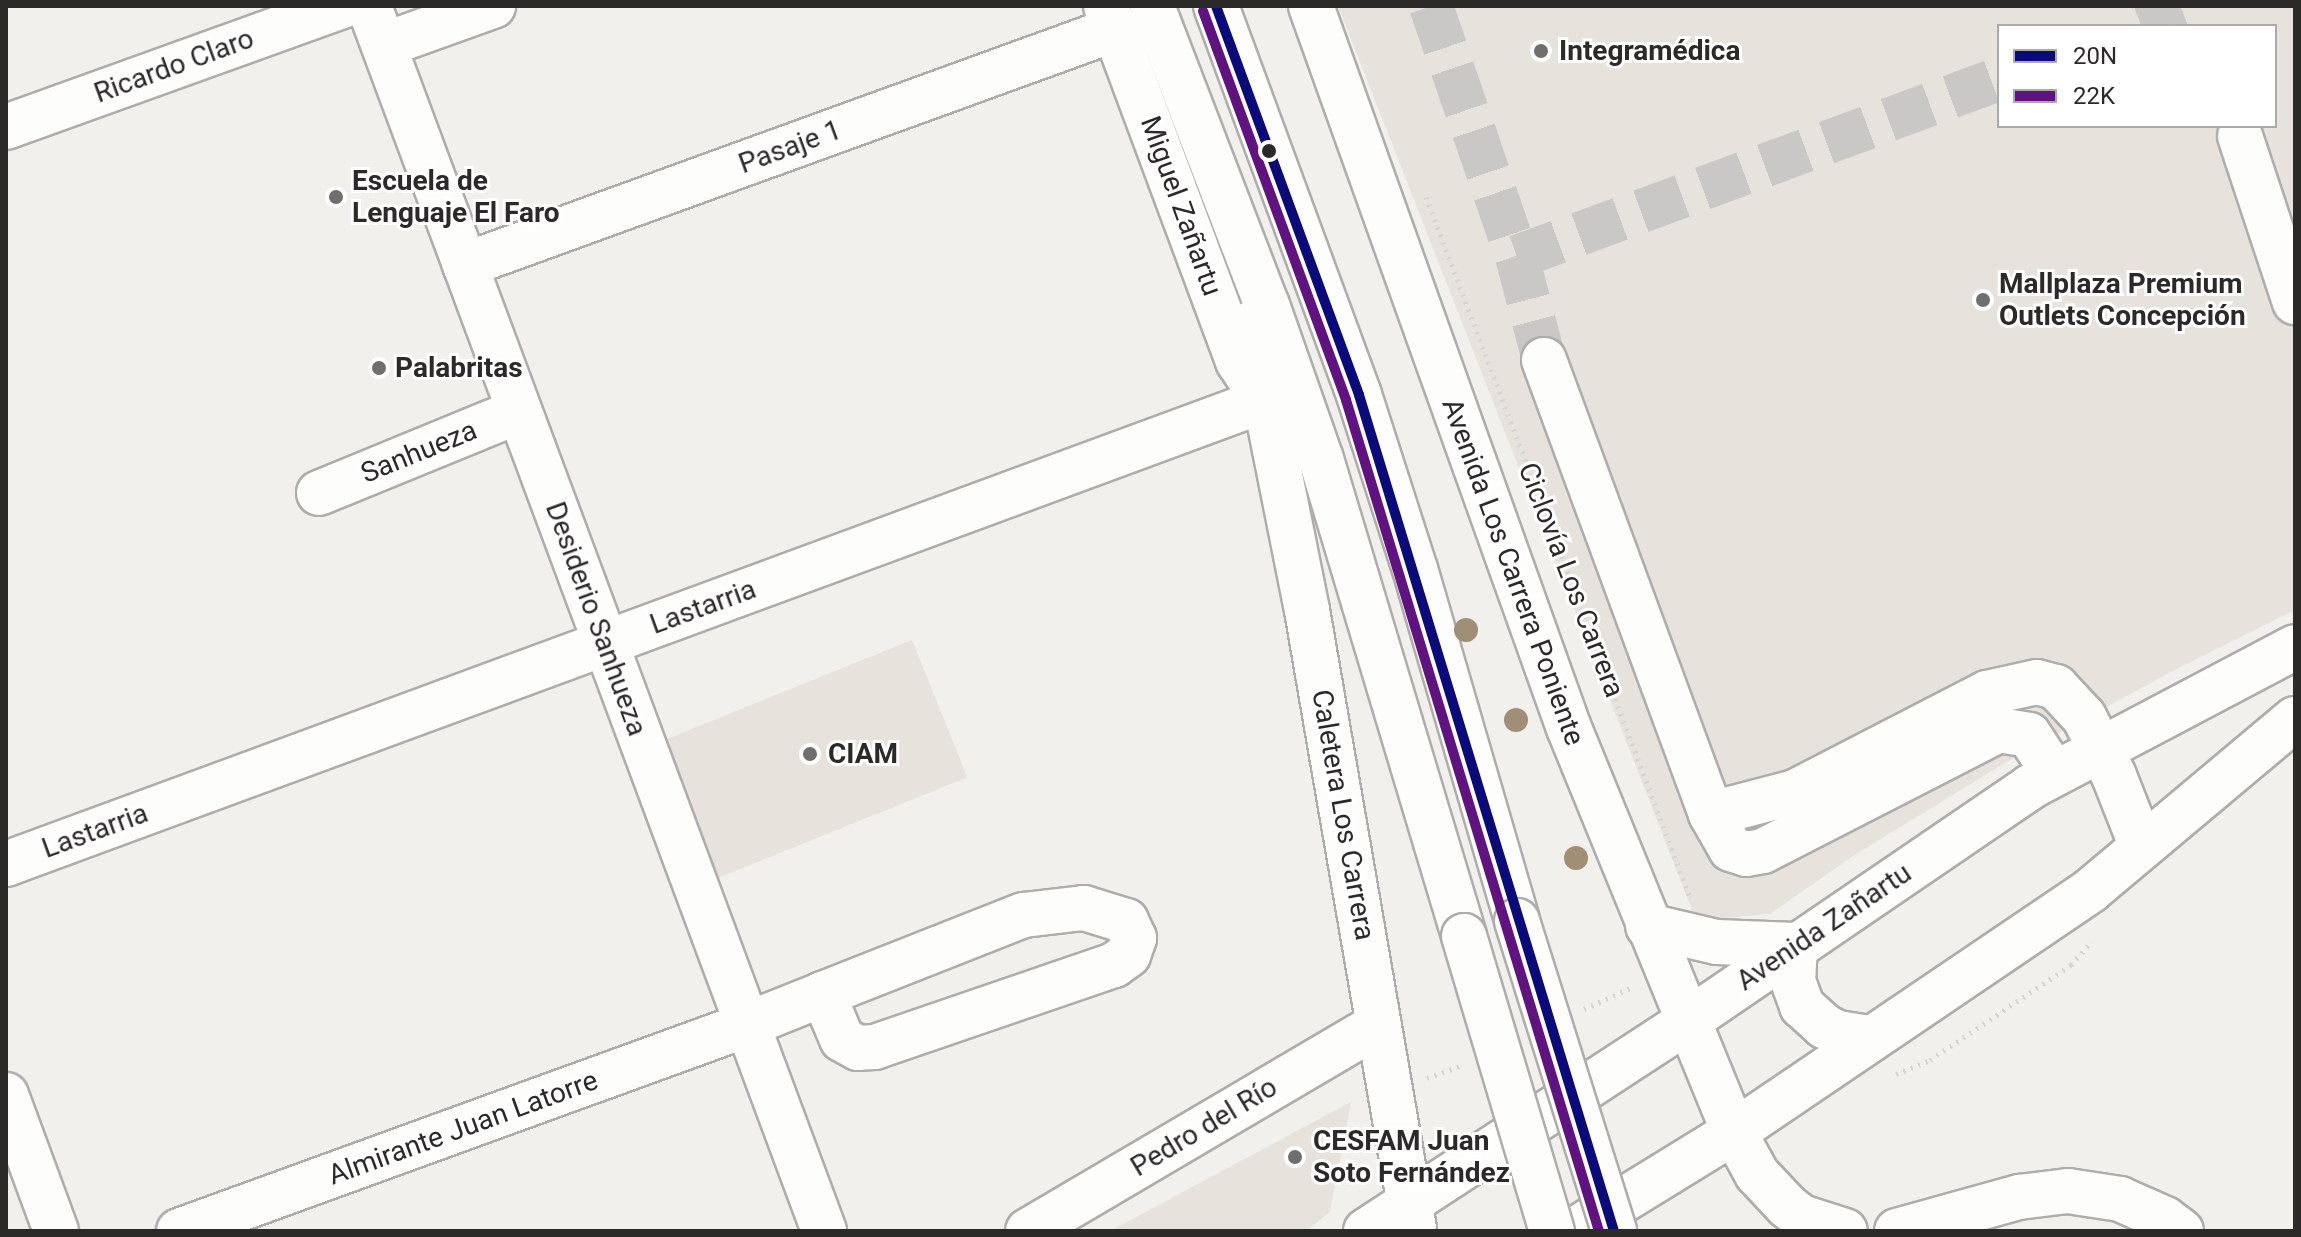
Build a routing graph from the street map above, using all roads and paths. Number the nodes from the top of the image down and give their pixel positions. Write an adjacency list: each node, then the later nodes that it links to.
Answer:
1 (343, 6): 8 (street, Ricardo Claro)
2 (493, 6): 7 (street)
3 (1152, 6): 11 (street)
4 (1216, 6): 44 (street, bridge)
5 (1311, 6): 26 (street, Avenida Los Carrera Poniente)
6 (1111, 18): 12 (street, Pasaje 1); 15 (street, Miguel Zañartu)
7 (377, 26): 12 (street, Desiderio Sanhueza)
8 (6, 127)
9 (2240, 136): 13 (street)
10 (1421, 183): 27 (path, Ciclovía Los Carrera)
11 (1226, 204): 15 (street, Caletera Los Carrera); 42 (street, bridge)
12 (465, 265): 16 (street, Desiderio Sanhueza)
13 (2295, 302)
14 (1544, 360): 23 (street)
15 (1265, 400): 18 (street, Lastarria); 31 (street, Caletera Los Carrera)
16 (519, 411): 17 (street, Sanhueza); 18 (street, Desiderio Sanhueza)
17 (319, 493)
18 (605, 643): 25 (street, Lastarria); 32 (street, Desiderio Sanhueza)
19 (2290, 666): 21 (street, Avenida Zañartu)
20 (2295, 719): 24 (street)
21 (2101, 748): 22 (street, Avenida Zañartu); 23 (street); 24 (street)
22 (2054, 773): 23 (street); 28 (street, Avenida Zañartu)
23 (1711, 814)
24 (2142, 847): 33 (street)
25 (6, 864)
26 (1648, 926): 27 (street); 30 (street, Avenida Los Carrera Poniente)
27 (1717, 942): 28 (street)
28 (1795, 945): 30 (street, Avenida Zañartu); 33 (street)
29 (823, 994): 29 (street, Almirante Juan Latorre); 32 (street, Almirante Juan Latorre)
30 (1686, 1022): 35 (street, Avenida Los Carrera Poniente); 36 (street, Avenida Zañartu)
31 (1379, 1024): 36 (street, Caletera Los Carrera); 40 (street, Pedro del Río)
32 (746, 1025): 38 (street, Almirante Juan Latorre); 39 (street, Desiderio Sanhueza)
33 (1868, 1038): 35 (street)
34 (6, 1095): 37 (street)
35 (1734, 1132): 43 (street); 45 (street, Avenida Los Carrera Poniente)
36 (1411, 1217): 41 (street, Avenida Zañartu)
37 (56, 1231)
38 (179, 1231)
39 (824, 1231)
40 (1028, 1231)
41 (1366, 1231)
42 (1552, 1231)
43 (1573, 1231)
44 (1614, 1231)
45 (1845, 1231)
46 (1897, 1231): 47 (street)
47 (2181, 1231)

